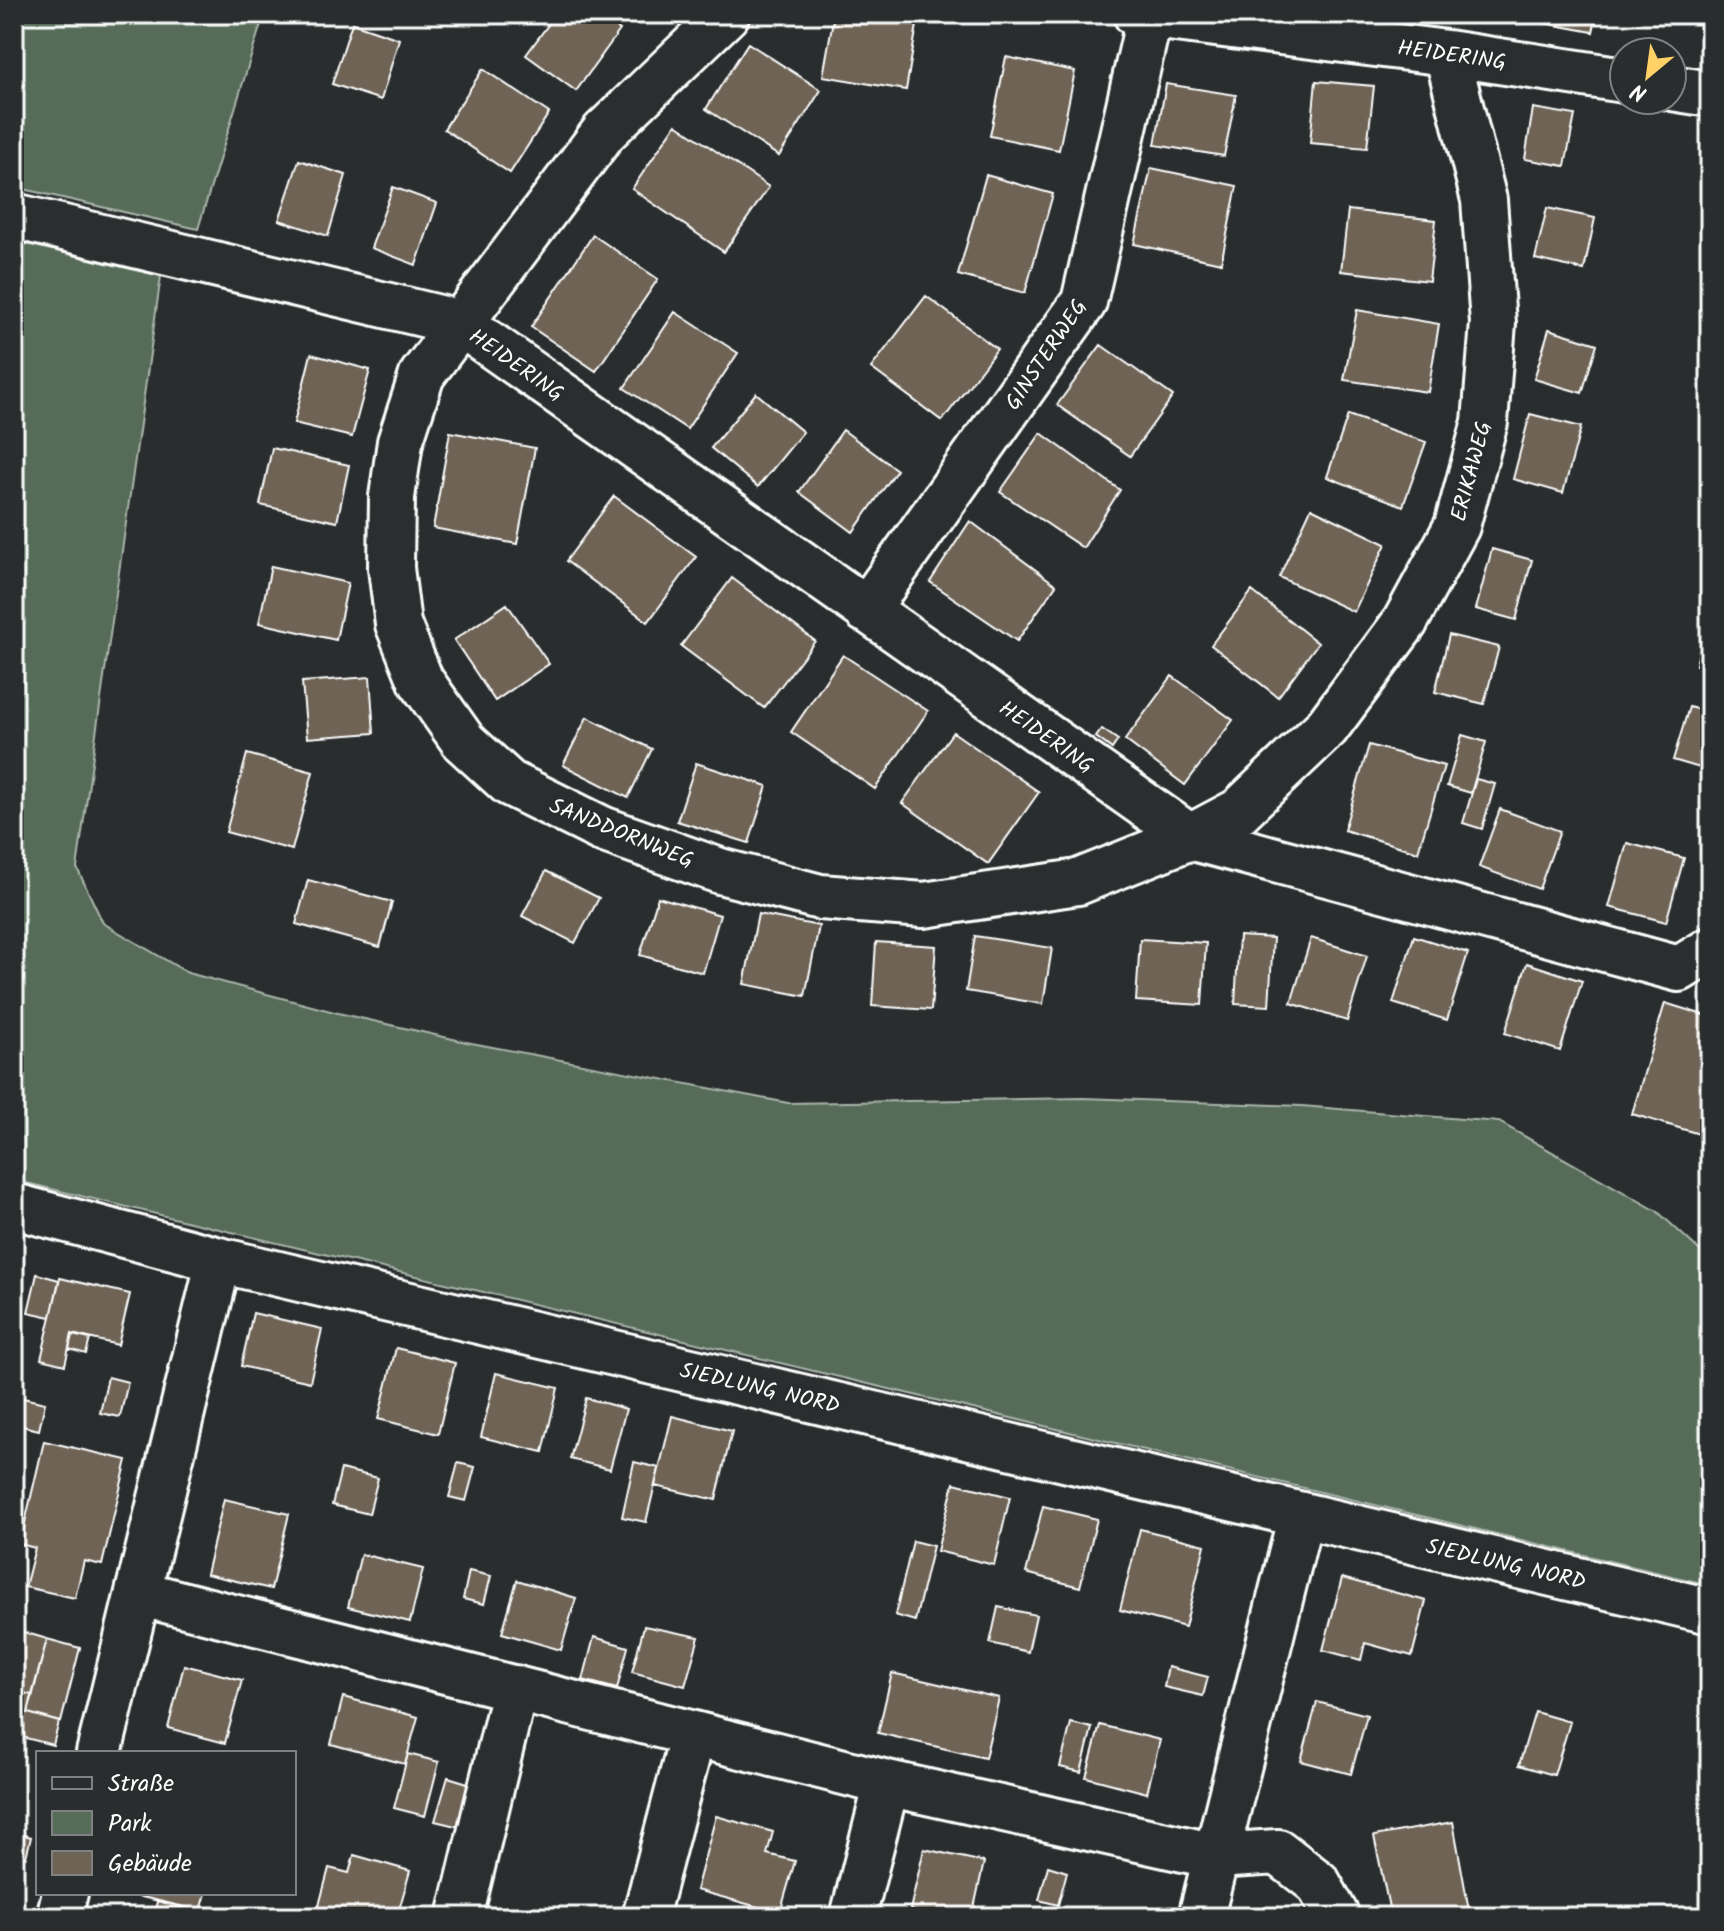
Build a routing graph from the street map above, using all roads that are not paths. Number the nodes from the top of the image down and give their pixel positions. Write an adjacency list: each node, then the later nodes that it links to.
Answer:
1 (727, 14): 8 (street, HEIDERING)
2 (1145, 15): 3 (street, HEIDERING); 9 (street, GINSTERWEG)
3 (1447, 53): 4 (street, HEIDERING); 10 (street, ERIKAWEG)
4 (1608, 78)
5 (1688, 91): 6 (street)
6 (1710, 94)
7 (14, 216): 8 (street, HEIDERING)
8 (460, 323): 9 (street, HEIDERING); 10 (street, SANDDORNWEG)
9 (866, 610): 10 (street, HEIDERING)
10 (1190, 837): 11 (street, HEIDERING)
11 (1710, 950)
12 (14, 1206): 13 (street, SIEDLUNG NORD)
13 (219, 1260): 14 (street, SIEDLUNG NORD); 15 (street)
14 (1301, 1515): 16 (street, SIEDLUNG NORD); 21 (street)
15 (138, 1593): 17 (street); 19 (street)
16 (1710, 1611)
17 (515, 1688): 18 (street); 24 (street)
18 (693, 1734): 20 (street); 25 (street)
19 (99, 1751)
20 (887, 1783): 21 (street); 26 (street)
21 (1215, 1856): 27 (street); 28 (street)
22 (64, 1895): 23 (street)
23 (59, 1917)
24 (460, 1917)
25 (645, 1917)
26 (853, 1917)
27 (1201, 1917)
28 (1337, 1917)

